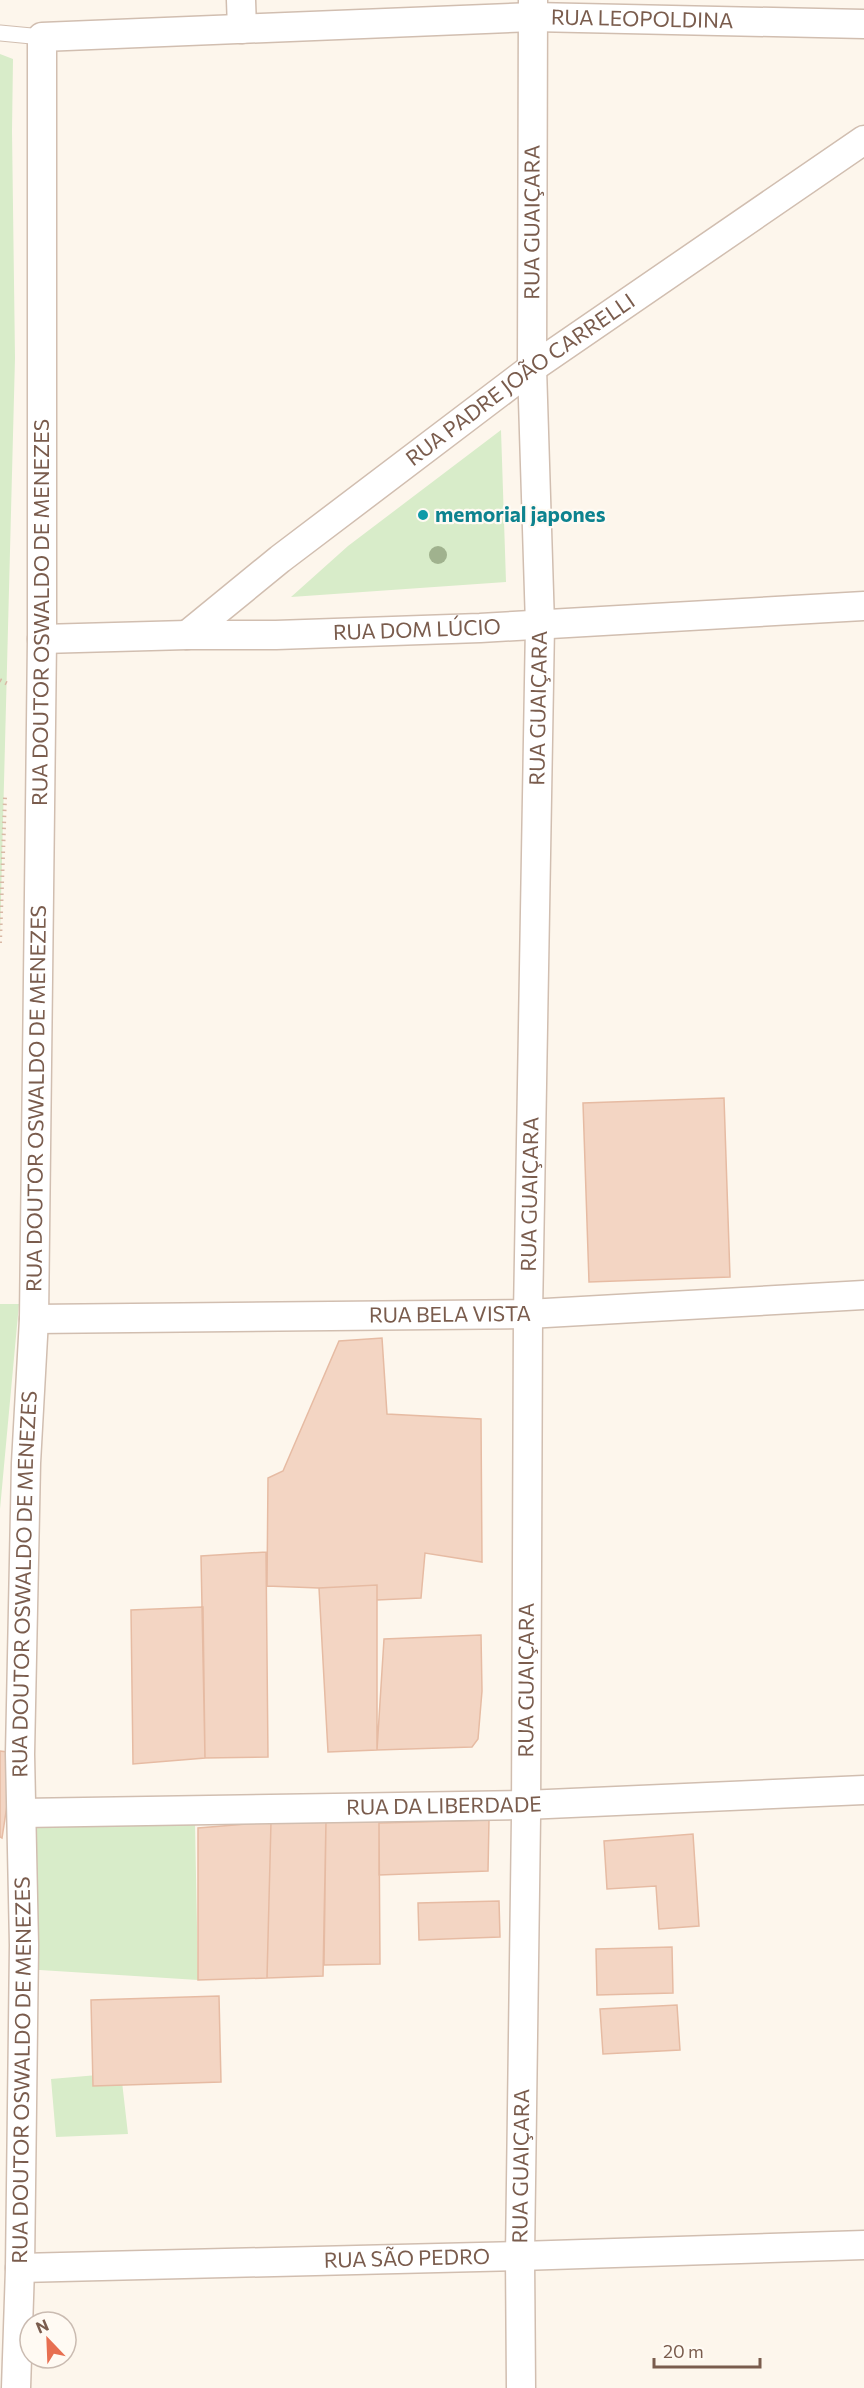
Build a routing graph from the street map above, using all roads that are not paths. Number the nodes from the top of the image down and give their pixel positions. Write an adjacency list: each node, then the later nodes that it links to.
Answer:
1 (241, 0): 4 (street)
2 (533, 9): 3 (street, RUA LEOPOLDINA); 4 (street, RUA LEOPOLDINA); 8 (street, RUA GUAIÇARA)
3 (864, 24)
4 (242, 29): 6 (street)
5 (0, 33): 6 (lane)
6 (42, 37): 12 (street, RUA DOUTOR OSWALDO DE MENEZES)
7 (864, 141): 8 (street, RUA PADRE JOÃO CARRELLI)
8 (532, 368): 10 (street, RUA GUAIÇARA); 11 (street, RUA PADRE JOÃO CARRELLI)
9 (864, 606): 10 (street, RUA DOM LÚCIO)
10 (540, 625): 11 (street, RUA DOM LÚCIO); 14 (street, RUA GUAIÇARA)
11 (187, 635): 12 (street, RUA DOM LÚCIO)
12 (42, 639): 15 (street, RUA DOUTOR OSWALDO DE MENEZES)
13 (864, 1295): 14 (street, RUA BELA VISTA)
14 (528, 1314): 15 (street, RUA BELA VISTA); 18 (street, RUA GUAIÇARA)
15 (34, 1319): 16 (street, RUA DOUTOR OSWALDO DE MENEZES)
16 (11, 1673): 19 (street, RUA DOUTOR OSWALDO DE MENEZES)
17 (864, 1791): 18 (street, RUA DA LIBERDADE)
18 (525, 1805): 19 (street, RUA DA LIBERDADE); 22 (street, RUA GUAIÇARA)
19 (22, 1813): 20 (street, RUA DOUTOR OSWALDO DE MENEZES)
20 (11, 2021): 23 (street, RUA DOUTOR OSWALDO DE MENEZES)
21 (864, 2245): 22 (street, RUA SÃO PEDRO)
22 (520, 2256): 23 (street, RUA SÃO PEDRO); 25 (street, RUA GUAIÇARA)
23 (20, 2268): 24 (street, RUA DOUTOR OSWALDO DE MENEZES)
24 (11, 2371)
25 (521, 2388)

